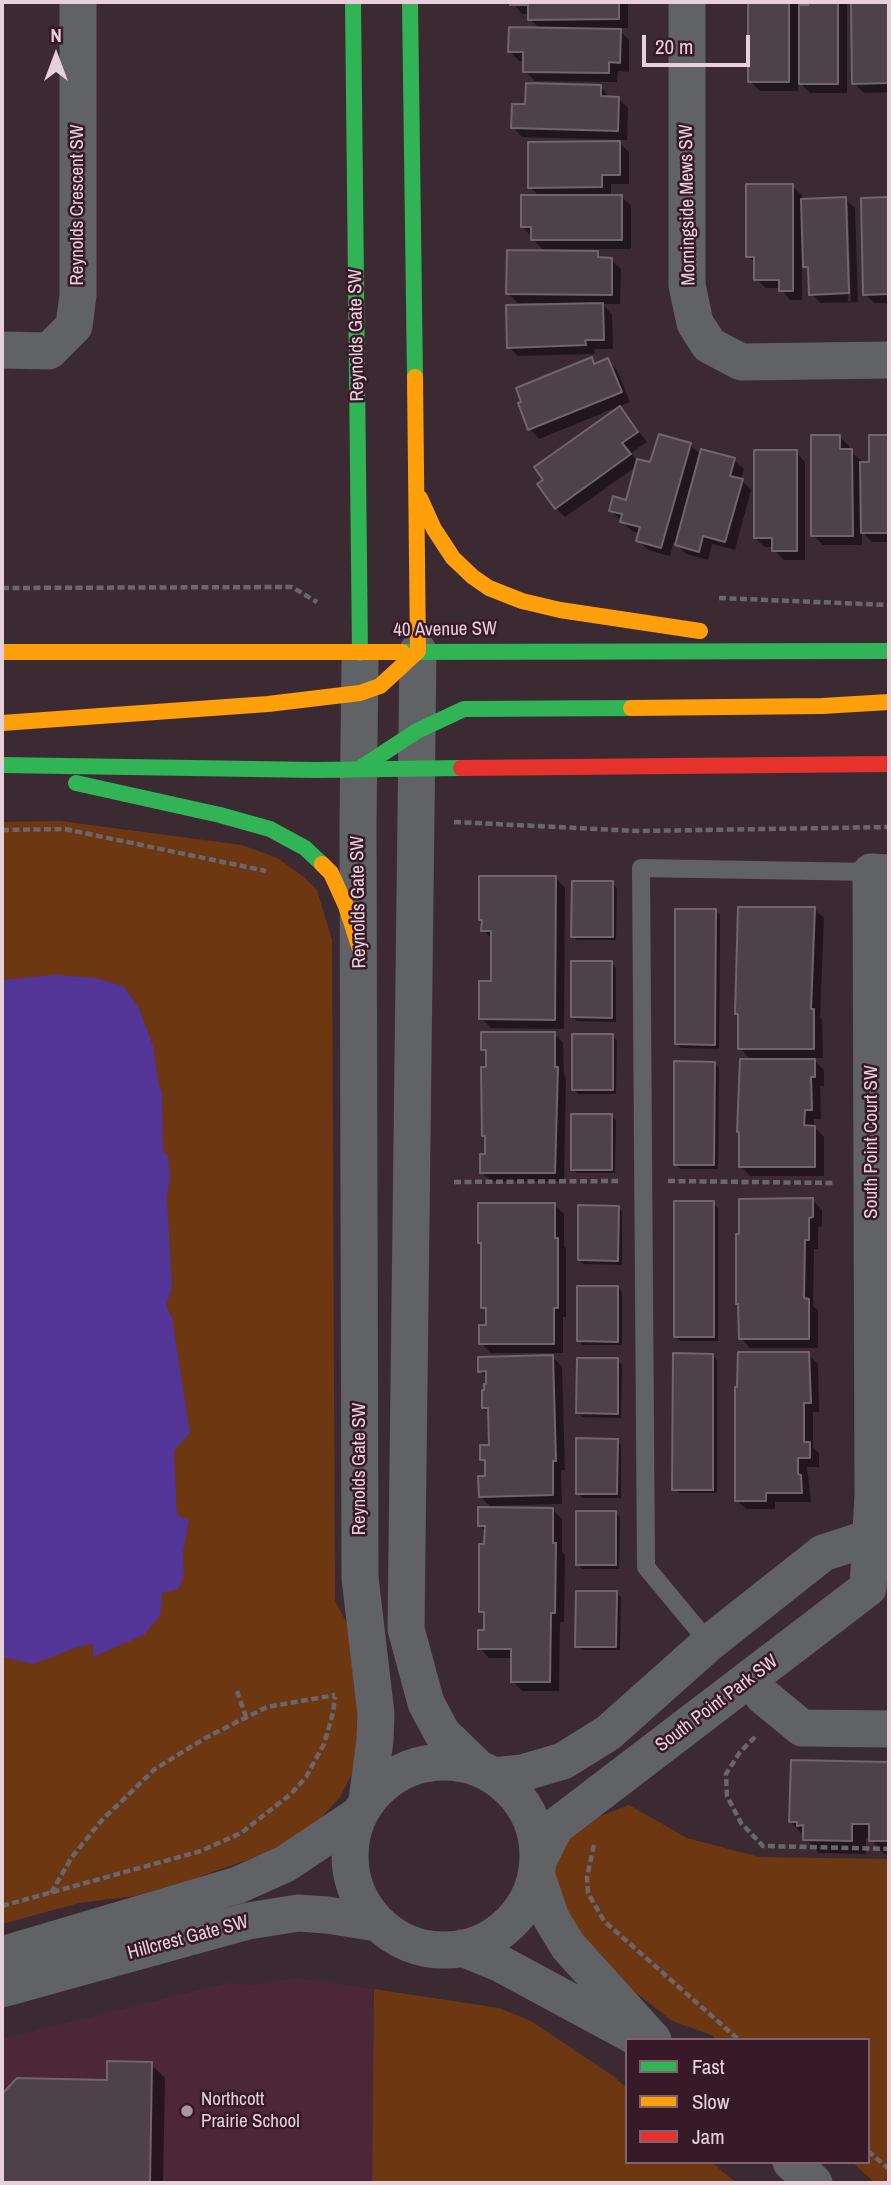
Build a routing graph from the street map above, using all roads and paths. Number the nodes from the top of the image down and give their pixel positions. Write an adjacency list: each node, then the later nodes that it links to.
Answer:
1 (78, 2): 5 (street, Reynolds Crescent SW)
2 (353, 2): 14 (main road, Reynolds Gate SW)
3 (410, 2): 7 (main road)
4 (687, 2): 6 (street, Morningside Mews SW)
5 (2, 350)
6 (889, 360)
7 (416, 489): 11 (main road); 12 (main road)
8 (2, 588): 9 (path)
9 (317, 602)
10 (889, 650): 12 (main road, 40 Avenue SW)
11 (418, 651): 12 (main road, 40 Avenue SW); 14 (main road, 40 Avenue SW); 15 (main road); 18 (street)
12 (834, 651)
13 (2, 652): 14 (main road, 40 Avenue SW)
14 (360, 653): 15 (street, Reynolds Gate SW)
15 (360, 693): 17 (main road); 22 (street, Reynolds Gate SW)
16 (889, 702): 18 (main road)
17 (2, 723)
18 (417, 731): 21 (street); 22 (main road)
19 (889, 764): 21 (main road)
20 (2, 766): 22 (main road); 28 (main road)
21 (416, 768): 22 (main road); 37 (street)
22 (359, 769): 28 (street, Reynolds Gate SW)
23 (454, 822): 24 (path)
24 (889, 827)
25 (2, 830): 26 (path)
26 (273, 873)
27 (880, 873): 29 (street, South Point Court SW); 30 (lane)
28 (360, 949): 38 (street, Reynolds Gate SW)
29 (881, 1538): 30 (street); 41 (street, South Point Park SW)
30 (709, 1643): 37 (street)
31 (334, 1685): 33 (path)
32 (237, 1691): 35 (path)
33 (335, 1695): 35 (path); 42 (path)
34 (772, 1704): 36 (street); 40 (path)
35 (246, 1717): 42 (path)
36 (889, 1729)
37 (485, 1771): 38 (street); 41 (street)
38 (362, 1808): 44 (street); 46 (street, Hillcrest Gate SW)
39 (597, 1839): 50 (path)
40 (889, 1849)
41 (537, 1868): 45 (street); 49 (street)
42 (51, 1894): 43 (path)
43 (2, 1906)
44 (377, 1923): 45 (street); 47 (street, Hillcrest Gate SW)
45 (462, 1948): 48 (street)
46 (2, 1955)
47 (2, 1989)
48 (637, 2038)
49 (651, 2038)
50 (737, 2038)
51 (870, 2153): 53 (path)
52 (792, 2164): 54 (street)
53 (889, 2169)
54 (814, 2183)

